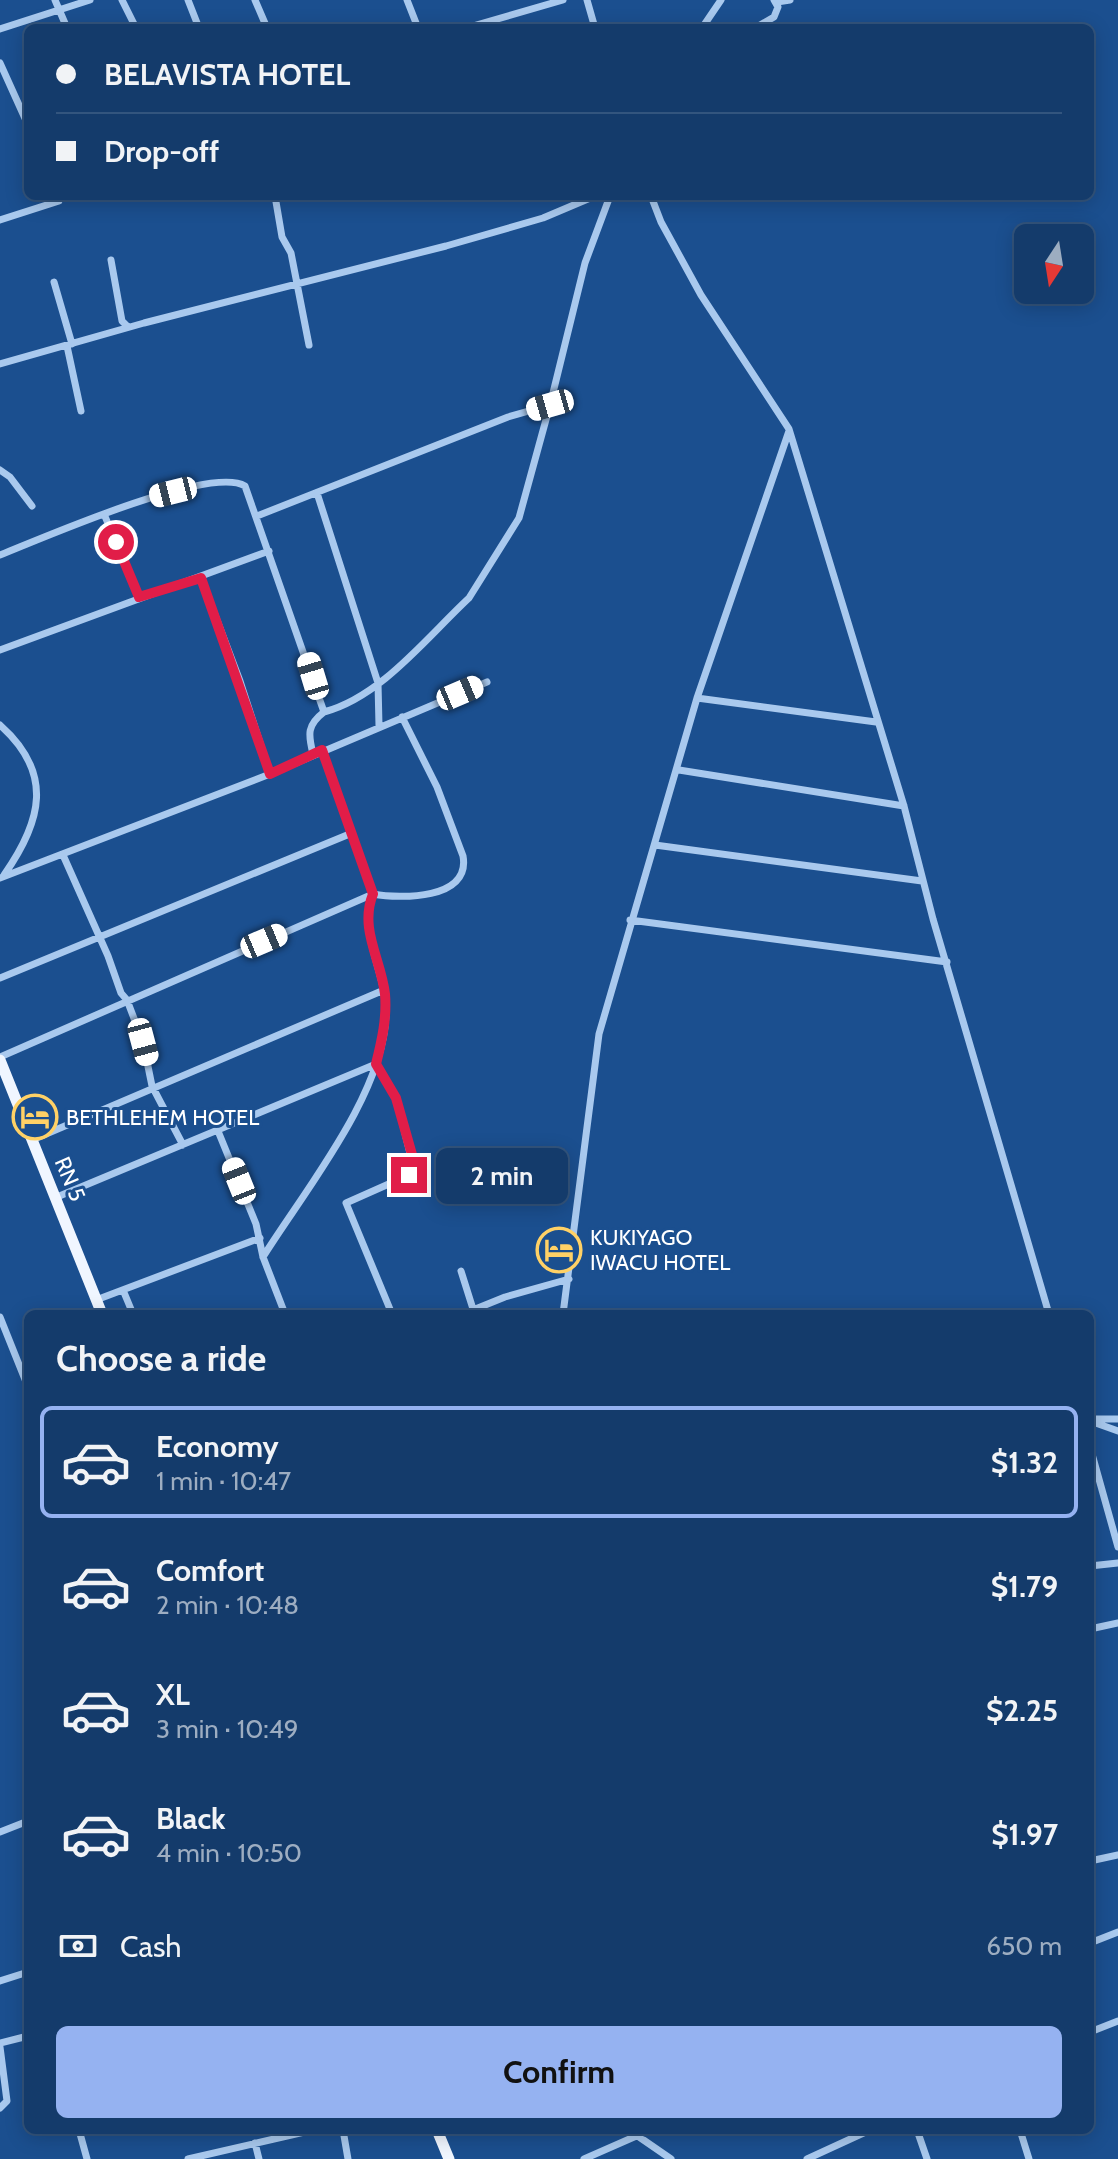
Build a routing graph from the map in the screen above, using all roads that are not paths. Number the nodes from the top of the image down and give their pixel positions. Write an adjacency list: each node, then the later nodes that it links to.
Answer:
1 (55, 0): 12 (street)
2 (90, 0): 12 (street)
3 (122, 0): 14 (street)
4 (188, 0): 15 (street)
5 (255, 0): 16 (street)
6 (407, 0): 17 (street)
7 (563, 0): 18 (street)
8 (587, 0): 19 (street)
9 (721, 0): 20 (street)
10 (790, 0): 11 (street)
11 (776, 1): 21 (street)
12 (59, 9): 13 (street); 22 (street)
13 (65, 24)
14 (134, 24)
15 (197, 24)
16 (265, 24)
17 (416, 24)
18 (480, 24)
19 (594, 24)
20 (705, 24)
21 (762, 24)
22 (0, 29)
23 (0, 63): 24 (street)
24 (24, 116)
25 (59, 200): 30 (street)
26 (276, 200): 33 (street)
27 (586, 200): 33 (street)
28 (609, 200): 38 (street)
29 (653, 200): 40 (street)
30 (0, 220)
31 (111, 260): 34 (street)
32 (54, 282): 35 (street)
33 (296, 284): 34 (street); 36 (street)
34 (128, 327): 35 (street)
35 (69, 345): 37 (street); 39 (street)
36 (309, 345)
37 (0, 364)
38 (550, 405): 42 (street); 52 (street)
39 (81, 411)
40 (789, 429): 53 (street); 56 (street)
41 (0, 470): 43 (street)
42 (317, 493): 45 (street); 52 (street)
43 (32, 506)
44 (104, 514): 45 (street); 47 (street); 49 (street)
45 (257, 516): 46 (street)
46 (269, 551): 48 (street); 54 (street)
47 (0, 555)
48 (201, 578): 49 (street); 62 (street)
49 (139, 597): 50 (street)
50 (0, 650)
51 (487, 682): 55 (street)
52 (378, 683): 54 (street); 58 (street)
53 (697, 698): 56 (street); 61 (street)
54 (324, 712): 60 (street)
55 (402, 717): 58 (street); 69 (street)
56 (876, 722): 63 (street)
57 (0, 725): 67 (street)
58 (379, 726): 59 (street)
59 (322, 750): 60 (street); 64 (street)
60 (313, 754): 62 (street)
61 (679, 770): 63 (street); 65 (street)
62 (270, 774): 66 (street)
63 (904, 806): 68 (street)
64 (352, 833): 69 (street); 71 (street)
65 (655, 845): 68 (street); 70 (street)
66 (63, 855): 67 (street); 71 (street)
67 (2, 877)
68 (922, 881): 72 (street)
69 (373, 894): 74 (street); 75 (street)
70 (630, 920): 72 (street); 86 (street)
71 (101, 938): 73 (street); 75 (street)
72 (947, 962): 95 (street)
73 (0, 978)
74 (384, 990): 77 (street); 78 (street)
75 (127, 1000): 76 (street); 78 (street)
76 (0, 1058): 80 (main road, RN 5 / RN 5)
77 (376, 1064): 79 (street); 84 (street); 93 (street)
78 (152, 1086): 80 (street); 81 (street)
79 (218, 1131): 81 (street); 83 (street)
80 (32, 1140): 82 (main road, RN 5 / RN 5)
81 (183, 1145): 82 (street)
82 (57, 1197): 88 (main road, RN 5 / RN 5)
83 (260, 1238): 84 (street); 87 (street)
84 (263, 1257): 92 (street)
85 (461, 1271): 89 (street)
86 (569, 1279): 89 (street); 94 (street)
87 (123, 1290): 88 (street); 91 (street)
88 (96, 1300): 90 (main road, RN 5 / RN 5)
89 (473, 1309)
90 (100, 1310)
91 (131, 1310)
92 (283, 1310)
93 (390, 1310)
94 (564, 1310)
95 (1048, 1310)
96 (0, 1317): 97 (street)
97 (24, 1377)
98 (1118, 1419): 99 (street)
99 (1094, 1420)
100 (1094, 1422): 101 (street)
101 (1118, 1431)
102 (1094, 1461): 103 (street)
103 (1118, 1547)
104 (1118, 1563): 105 (street)
105 (1094, 1566)
106 (1118, 1623): 107 (street)
107 (1094, 1628)
108 (24, 1823): 109 (street)
109 (0, 1832)
110 (1118, 1855): 111 (street)
111 (1094, 1860)
112 (1118, 1932): 113 (street)
113 (1094, 1941)
114 (24, 1973): 115 (street)
115 (0, 1981)
116 (1118, 2021): 117 (street)
117 (1094, 2030)
118 (24, 2037): 119 (street)
119 (0, 2045): 120 (street)
120 (0, 2108)
121 (80, 2134): 133 (street)
122 (295, 2134): 130 (street)
123 (344, 2134): 136 (street)
124 (439, 2134): 137 (main road)
125 (630, 2134): 138 (street)
126 (634, 2134): 139 (street)
127 (862, 2134): 131 (street)
128 (918, 2134): 142 (street)
129 (1021, 2134): 143 (street)
130 (255, 2143): 132 (street); 135 (street)
131 (832, 2148): 140 (street); 141 (street)
132 (215, 2157): 134 (street)
133 (87, 2159)
134 (188, 2159)
135 (259, 2159)
136 (348, 2159)
137 (449, 2159)
138 (584, 2159)
139 (671, 2159)
140 (807, 2159)
141 (836, 2159)
142 (927, 2159)
143 (1029, 2159)

